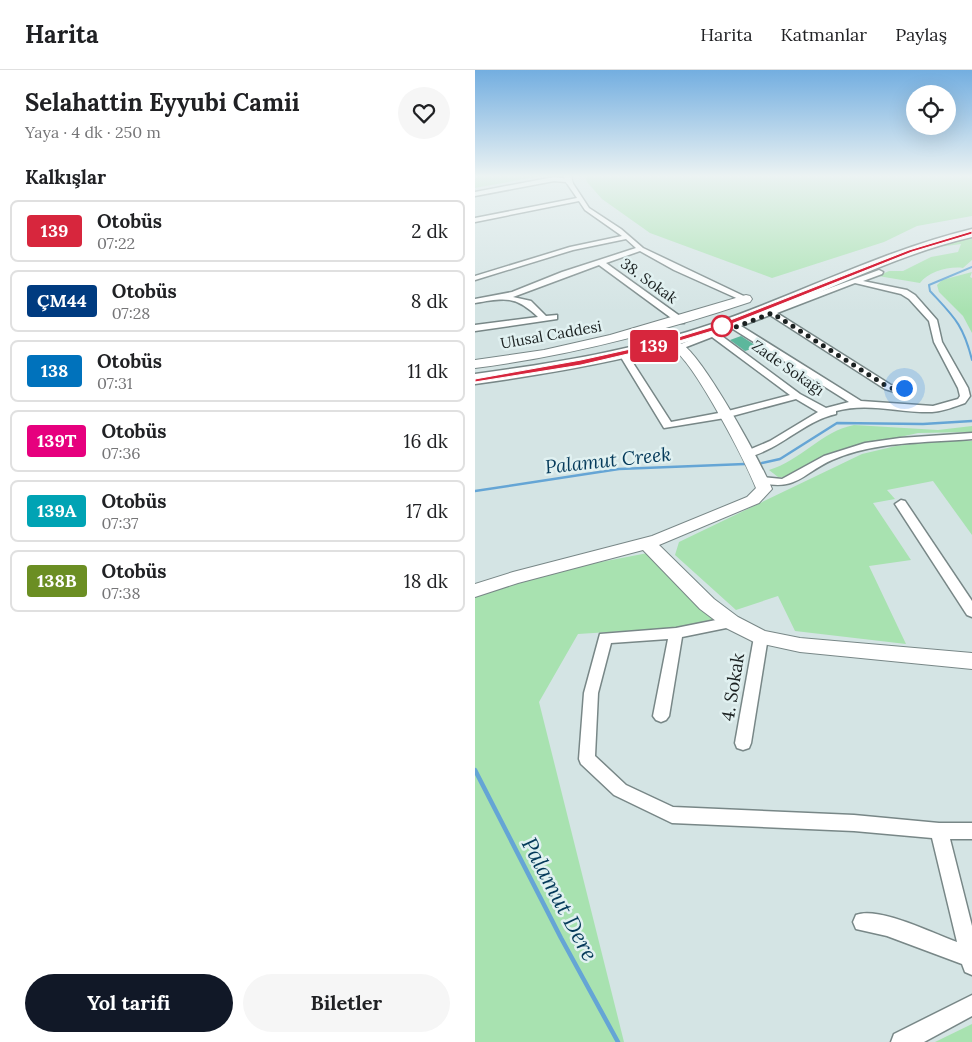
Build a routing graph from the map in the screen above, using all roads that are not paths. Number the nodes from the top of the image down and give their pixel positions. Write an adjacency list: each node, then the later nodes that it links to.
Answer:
1 (480, 220): 4 (street)
2 (603, 220): 6 (street)
3 (972, 222): 10 (highway)
4 (489, 226)
5 (972, 231): 7 (highway); 15 (highway)
6 (628, 236): 9 (street); 13 (street)
7 (936, 238): 10 (highway); 33 (highway)
8 (972, 246): 15 (highway)
9 (641, 249): 11 (street); 20 (street)
10 (880, 251): 14 (highway)
11 (601, 263): 18 (street); 25 (street, 38. Sokak)
12 (879, 272): 16 (street)
13 (475, 278)
14 (805, 278)
15 (837, 280): 19 (highway)
16 (855, 281): 19 (street); 29 (street)
17 (761, 294): 20 (highway)
18 (506, 297): 21 (street); 24 (street)
19 (802, 298): 22 (street); 26 (highway)
20 (746, 299): 25 (main road, Ulusal Caddesi)
21 (475, 301)
22 (772, 313): 26 (street); 35 (street)
23 (554, 317): 24 (street)
24 (545, 318): 27 (street)
25 (681, 321): 32 (main road, Ulusal Caddesi)
26 (732, 324): 28 (highway); 38 (street)
27 (475, 328)
28 (711, 333): 30 (highway); 36 (street, Zade Sokağı)
29 (937, 337): 37 (street, Zade Sokağı); 38 (street)
30 (671, 345): 31 (highway); 40 (street)
31 (623, 354): 34 (highway); 40 (street)
32 (475, 364)
33 (475, 372)
34 (475, 379)
35 (904, 388)
36 (797, 396): 39 (street, Zade Sokağı); 40 (street)
37 (972, 398): 39 (street, Zade Sokağı)
38 (861, 405): 39 (street)
39 (825, 412): 42 (street)
40 (725, 415): 42 (street)
41 (972, 436): 43 (street)
42 (748, 454): 43 (street)
43 (762, 480): 45 (street)
44 (901, 504): 47 (street)
45 (646, 543): 46 (street); 48 (street)
46 (475, 591)
47 (972, 612)
48 (731, 622): 49 (street); 50 (street)
49 (676, 633): 52 (street); 54 (street)
50 (761, 637): 51 (street); 53 (street, 4. Sokak)
51 (972, 661)
52 (661, 716)
53 (743, 743)
54 (939, 831): 55 (street); 57 (street)
55 (972, 831)
56 (863, 922): 57 (street)
57 (971, 961)
58 (972, 1004): 59 (street)
59 (902, 1042)

